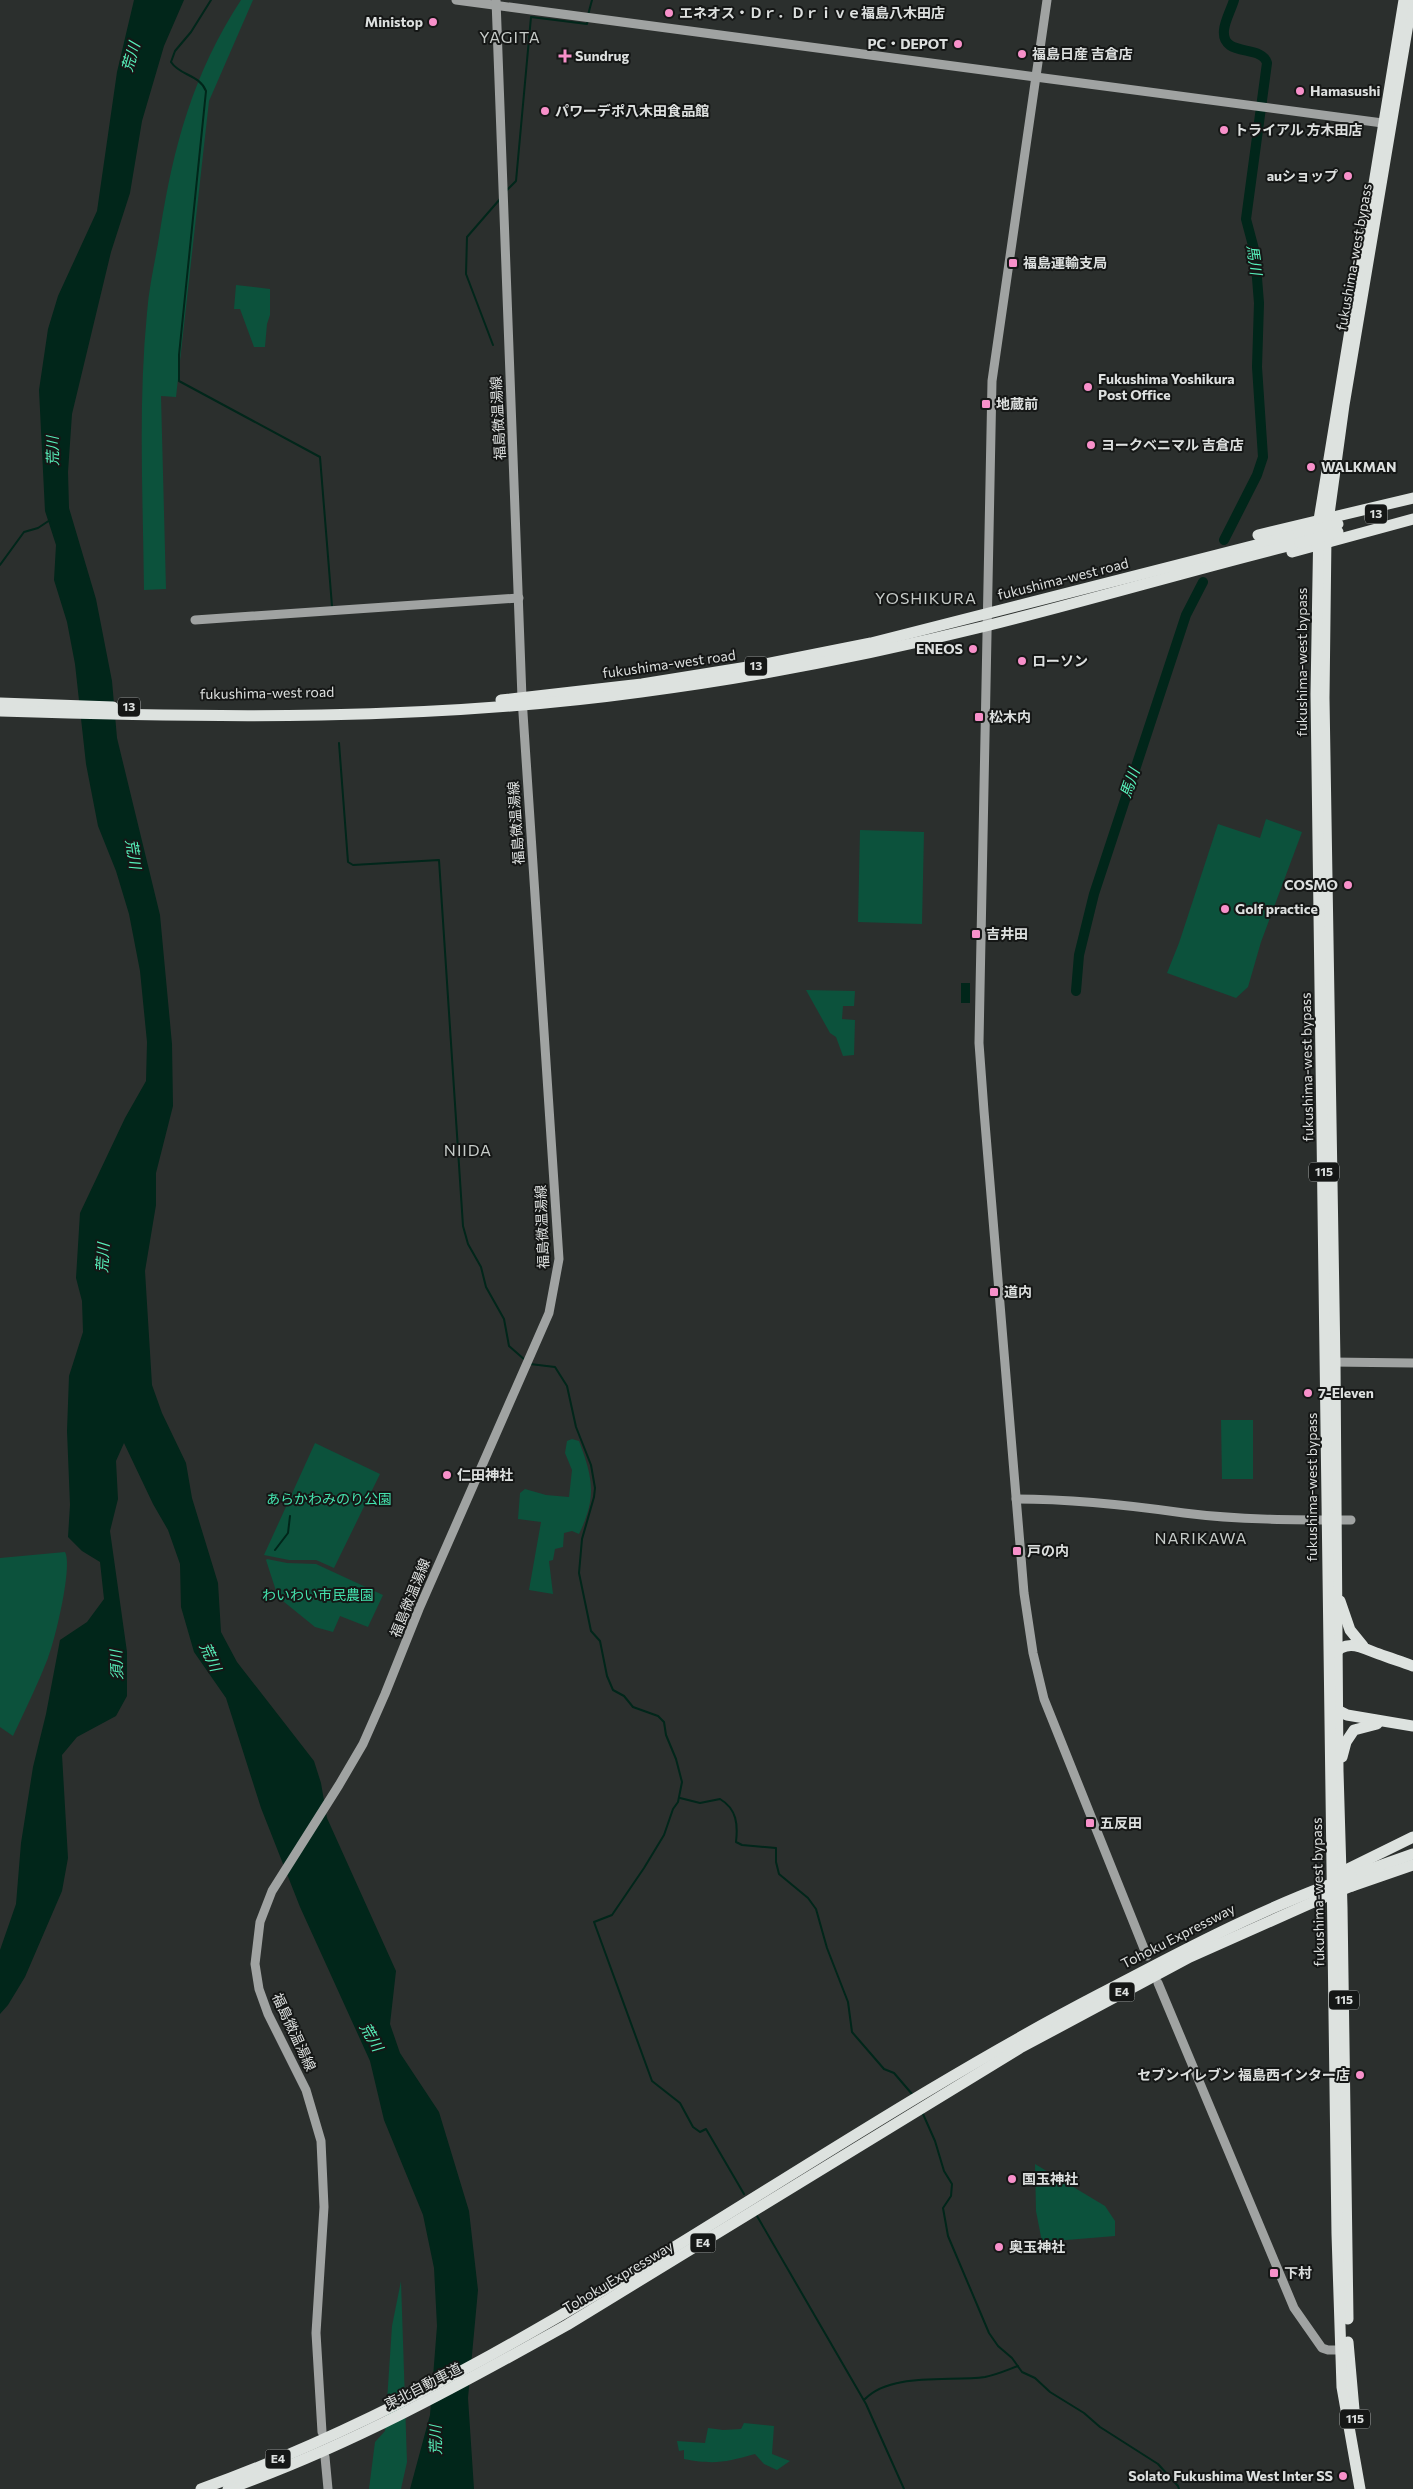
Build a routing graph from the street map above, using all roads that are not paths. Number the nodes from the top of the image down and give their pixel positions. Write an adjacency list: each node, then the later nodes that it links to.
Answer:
1 (456, 0): 5 (street)
2 (1047, 0): 6 (street)
3 (1404, 0): 7 (highway, fukushima-west bypass / 115)
4 (1412, 0): 7 (highway, fukushima-west bypass / 115)
5 (496, 3): 6 (street); 16 (street, 福島微温湯線)
6 (1036, 77): 7 (street); 17 (street)
7 (1388, 124): 11 (highway, fukushima-west bypass / 115)
8 (1413, 498): 11 (highway)
9 (1413, 505): 13 (highway, fukushima-west road / 13)
10 (1413, 513): 13 (highway, fukushima-west road / 13)
11 (1323, 519): 14 (highway, fukushima-west bypass / 115); 15 (highway)
12 (1413, 519): 14 (highway)
13 (1338, 528): 15 (highway, fukushima-west road / 13, bridge)
14 (1321, 544): 15 (highway); 24 (highway, fukushima-west bypass / 115)
15 (1096, 591): 17 (highway, fukushima-west road / 13); 19 (highway, fukushima-west road / 13)
16 (519, 598): 18 (street); 20 (street, 福島微温湯線)
17 (986, 614): 19 (street); 20 (highway, fukushima-west road / 13)
18 (195, 620)
19 (987, 626): 20 (highway, fukushima-west road / 13); 26 (street)
20 (522, 702): 23 (highway, fukushima-west road / 13); 50 (street, 福島微温湯線)
21 (0, 703): 23 (highway, fukushima-west road / 13)
22 (0, 711): 23 (highway, fukushima-west road / 13)
23 (258, 712)
24 (1331, 1362): 25 (street); 28 (highway, fukushima-west bypass / 115)
25 (1413, 1363)
26 (1016, 1499): 28 (street); 44 (street)
27 (1351, 1520): 28 (street)
28 (1332, 1521): 29 (highway, fukushima-west bypass / 115); 32 (highway, fukushima-west bypass / 115)
29 (1336, 1577): 30 (highway); 31 (highway, fukushima-west bypass / 115)
30 (1363, 1646): 31 (highway); 33 (highway)
31 (1337, 1650): 32 (highway); 35 (highway, fukushima-west bypass / 115)
32 (1328, 1660): 34 (highway, fukushima-west bypass / 115)
33 (1413, 1666)
34 (1328, 1700): 35 (highway); 47 (highway, fukushima-west bypass / 115)
35 (1338, 1711): 36 (highway); 38 (highway, fukushima-west bypass / 115)
36 (1389, 1723): 37 (highway); 38 (highway)
37 (1413, 1726)
38 (1338, 1771): 47 (highway, fukushima-west bypass / 115)
39 (1413, 1838): 42 (highway)
40 (1413, 1854): 42 (highway, E4)
41 (1413, 1865): 42 (highway, E4)
42 (1351, 1877): 43 (highway); 43 (highway, E4, bridge)
43 (1326, 1887): 46 (highway, Tohoku Expressway / E4); 46 (highway, Tohoku Expressway / E4)
44 (1147, 1956)
45 (1158, 1982): 47 (street)
46 (922, 2101): 48 (highway, Tohoku Expressway / E4)
47 (1344, 2350): 55 (highway, 115); 56 (highway, 115)
48 (499, 2358): 49 (highway, 東北自動車道 / E4)
49 (356, 2431): 52 (highway, E4); 53 (highway, E4)
50 (322, 2432)
51 (325, 2457): 54 (street)
52 (200, 2489)
53 (228, 2489)
54 (328, 2489)
55 (1360, 2489)
56 (1366, 2489)

